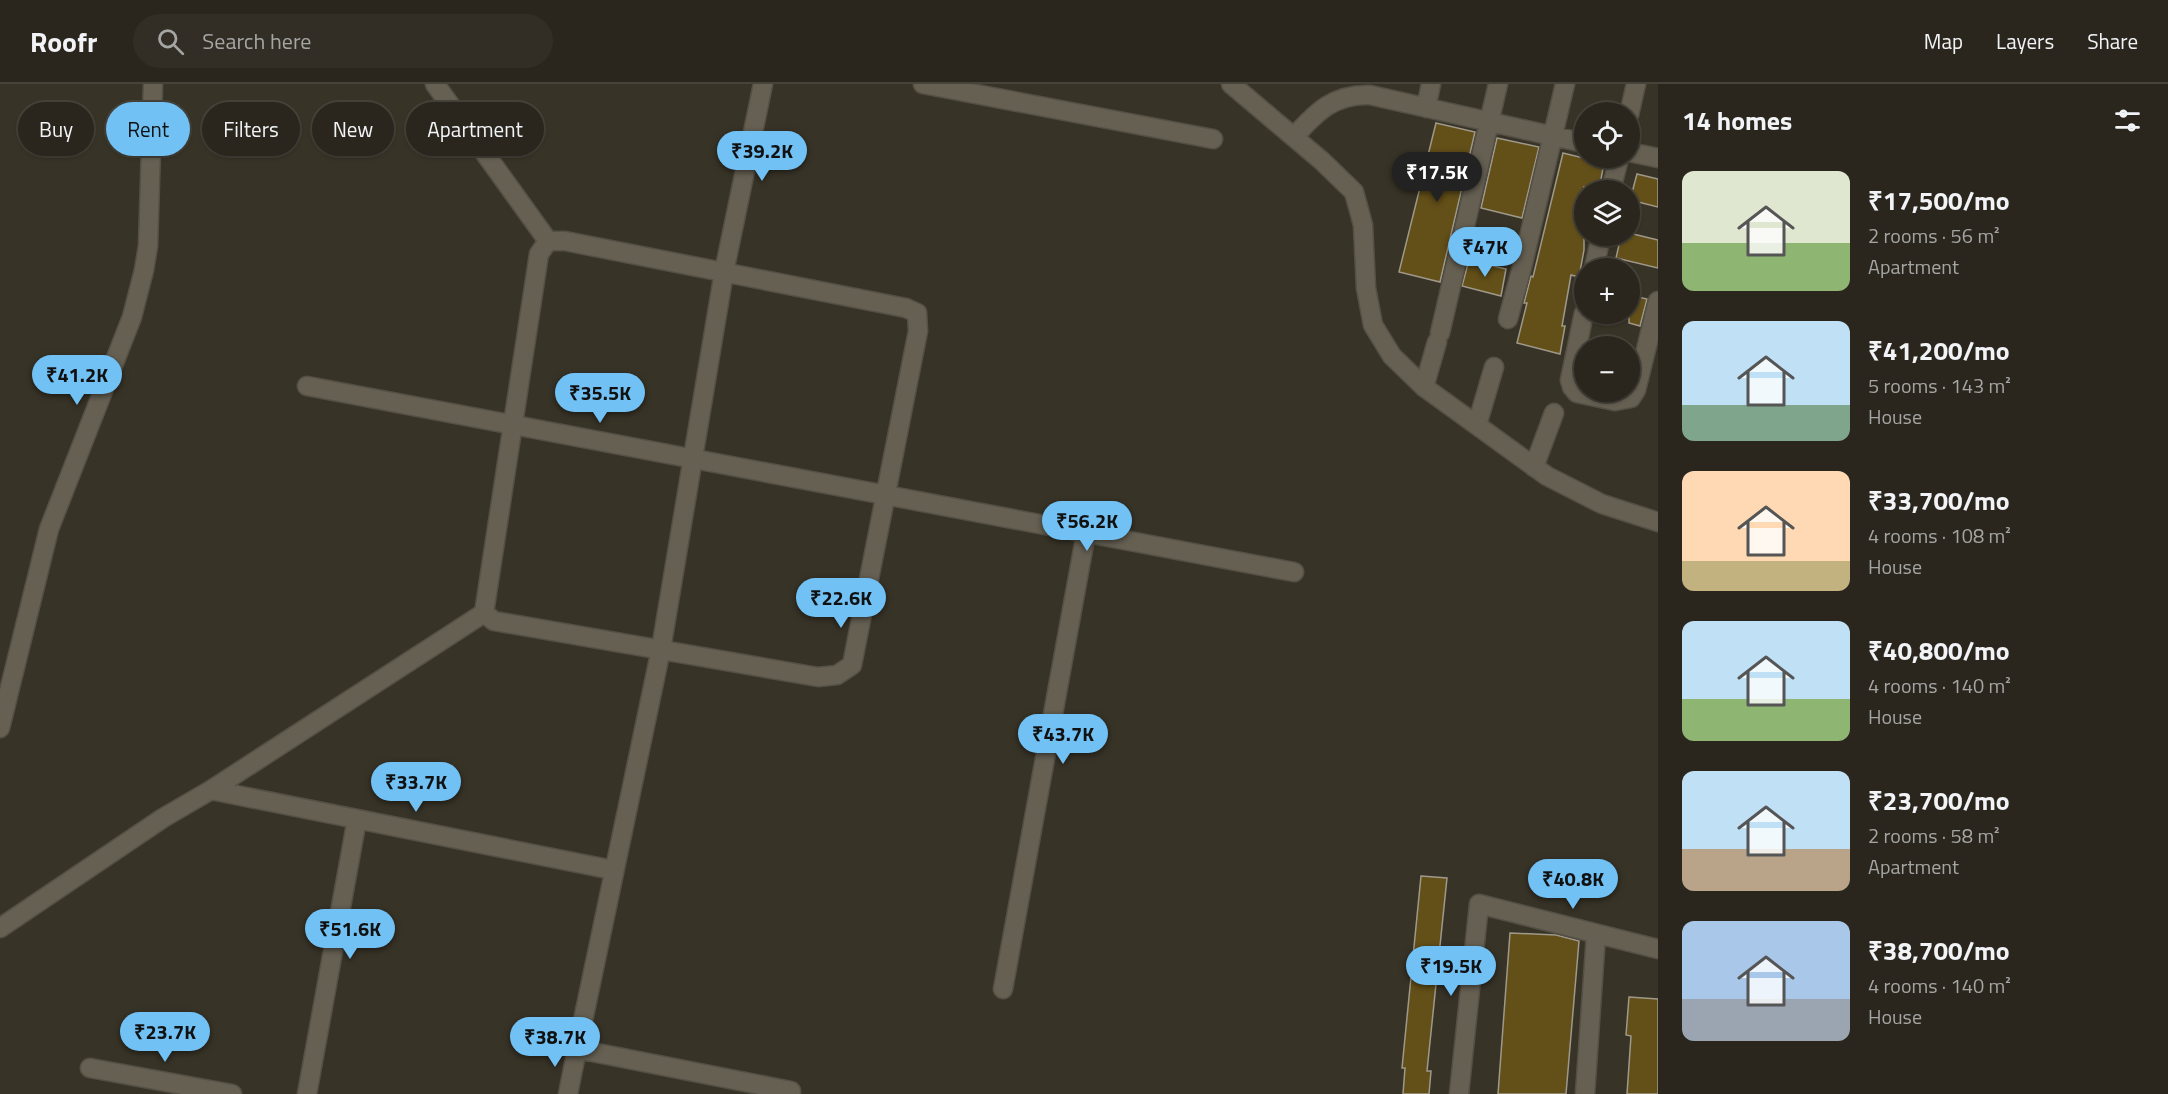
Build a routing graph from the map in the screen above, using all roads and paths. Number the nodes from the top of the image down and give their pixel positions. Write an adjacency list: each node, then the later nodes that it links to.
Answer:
1 (153, 84): 39 (street)
2 (435, 84): 20 (street)
3 (764, 84): 21 (street)
4 (923, 84): 16 (street)
5 (1231, 84): 15 (street)
6 (1431, 84): 12 (street)
7 (1498, 84): 13 (street)
8 (1565, 84): 14 (street)
9 (1636, 84): 11 (street)
10 (1371, 89): 12 (street); 15 (street)
11 (1632, 102)
12 (1426, 108): 13 (street)
13 (1488, 123): 14 (street); 27 (street)
14 (1552, 136): 17 (street); 23 (street)
15 (1294, 137): 27 (street)
16 (1213, 139)
17 (1574, 141)
18 (1640, 154): 19 (street)
19 (1658, 158)
20 (548, 242): 21 (street); 30 (street)
21 (724, 272): 31 (street); 33 (street)
22 (1658, 301): 24 (street)
23 (1508, 319)
24 (1582, 324)
25 (1494, 367): 29 (street)
26 (307, 386): 30 (street)
27 (1424, 387): 29 (street)
28 (1554, 413): 32 (street)
29 (1477, 425): 32 (street)
30 (512, 426): 31 (street); 37 (street)
31 (692, 459): 33 (street); 38 (street)
32 (1534, 466): 34 (street)
33 (886, 496): 35 (street); 38 (street)
34 (1658, 522)
35 (1086, 533): 36 (street); 46 (street)
36 (1294, 572)
37 (484, 613): 38 (street); 40 (street)
38 (661, 649): 42 (street)
39 (0, 728)
40 (211, 790): 41 (street); 43 (street)
41 (357, 819): 42 (street); 51 (street)
42 (613, 870): 47 (street)
43 (0, 928)
44 (1596, 935): 45 (street); 53 (street); 54 (street)
45 (1658, 949)
46 (1003, 989)
47 (577, 1050): 49 (street); 52 (street)
48 (90, 1068): 50 (street)
49 (791, 1091)
50 (232, 1094)
51 (307, 1094)
52 (568, 1094)
53 (1459, 1094)
54 (1585, 1094)

